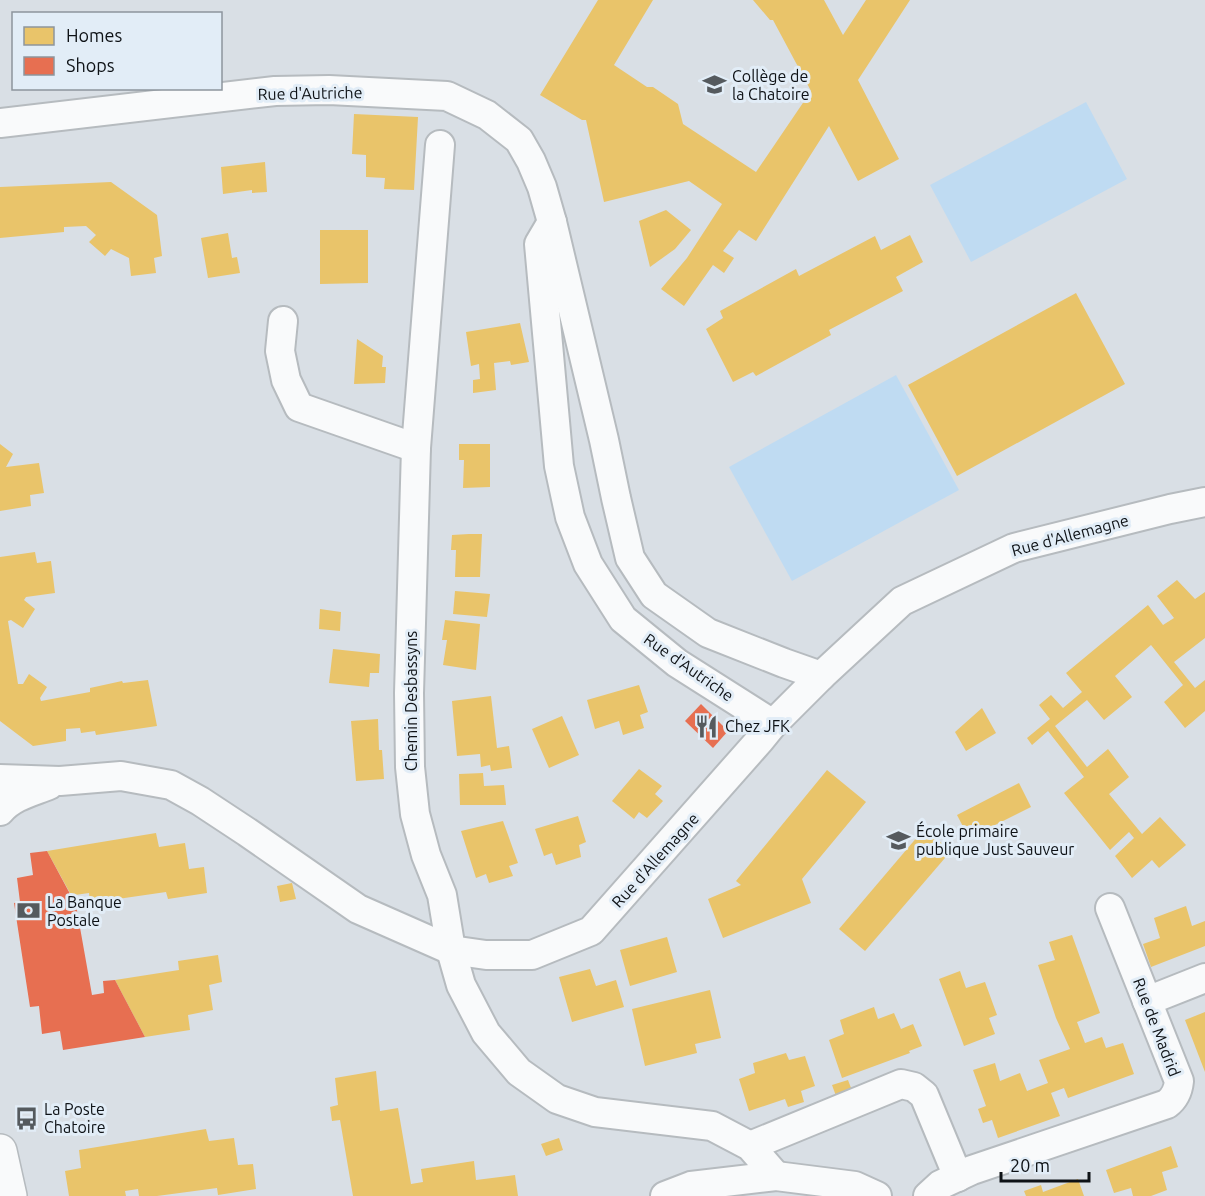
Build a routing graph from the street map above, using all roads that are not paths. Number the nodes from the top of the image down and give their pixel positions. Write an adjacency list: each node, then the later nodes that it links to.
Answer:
1 (0, 123): 3 (street, Rue d'Autriche)
2 (440, 145): 5 (street, Chemin Desbassyns)
3 (552, 222): 7 (street, Rue d'Autriche); 8 (street, Rue d'Autriche)
4 (283, 321): 5 (street)
5 (416, 448): 13 (street, Chemin Desbassyns)
6 (1205, 502): 7 (street, Rue d'Allemagne)
7 (821, 675): 8 (street, Rue d'Allemagne)
8 (773, 724): 13 (street, Rue d'Allemagne)
9 (0, 779): 10 (street, Rue d'Allemagne)
10 (60, 781): 11 (street, Rue d'Allemagne); 13 (street, Rue d'Allemagne)
11 (0, 811)
12 (1110, 908): 15 (street, Rue de Madrid)
13 (451, 950): 16 (street, Chemin Desbassyns)
14 (1205, 978): 15 (street)
15 (1147, 1001): 19 (street, Rue de Madrid)
16 (750, 1146): 18 (street); 19 (street)
17 (0, 1151): 20 (street)
18 (776, 1176): 21 (street); 22 (street)
19 (958, 1177): 23 (street, Rue de Madrid)
20 (10, 1196)
21 (665, 1196)
22 (877, 1196)
23 (928, 1196)

